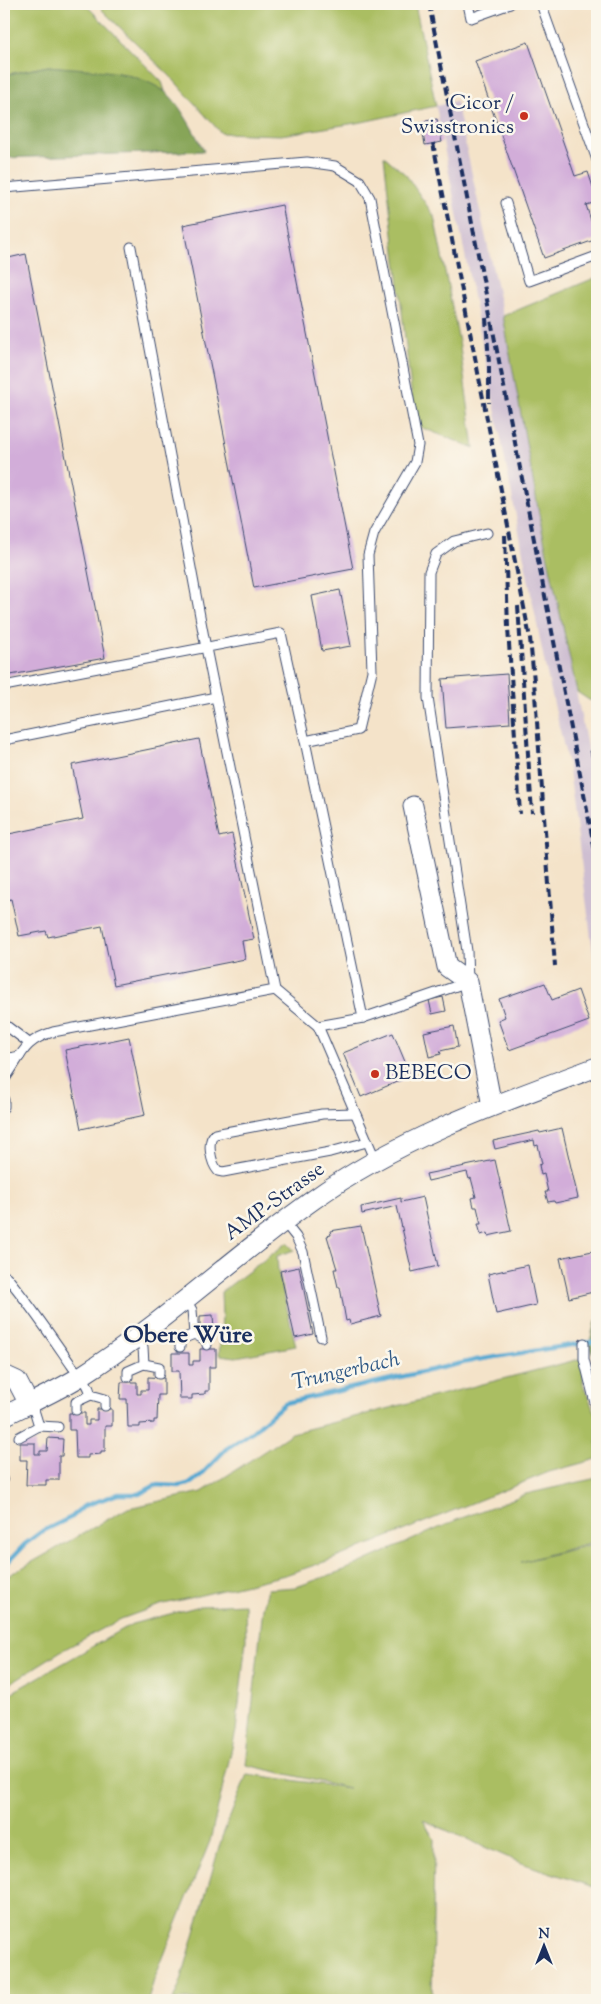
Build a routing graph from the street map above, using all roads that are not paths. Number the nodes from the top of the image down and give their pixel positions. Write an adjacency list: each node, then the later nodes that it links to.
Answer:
1 (468, 4): 2 (lane)
2 (510, 4)
3 (541, 4): 4 (lane)
4 (597, 160)
5 (4, 188): 14 (lane)
6 (506, 203): 8 (lane)
7 (131, 247): 10 (lane)
8 (597, 256)
9 (487, 533): 16 (lane)
10 (206, 648): 11 (lane); 12 (lane); 14 (lane)
11 (4, 686)
12 (216, 697): 13 (lane); 17 (lane)
13 (4, 740)
14 (305, 742): 18 (lane)
15 (413, 806): 16 (street)
16 (468, 982): 18 (lane); 27 (street)
17 (276, 990): 20 (lane); 21 (lane)
18 (363, 1018): 20 (lane)
19 (4, 1024): 21 (lane)
20 (318, 1026): 29 (lane)
21 (29, 1043): 22 (lane)
22 (20, 1056): 23 (lane); 25 (lane)
23 (4, 1060)
24 (597, 1068): 27 (street, AMP-Strasse)
25 (4, 1080)
26 (4, 1100): 28 (lane)
27 (492, 1106): 31 (street, AMP-Strasse)
28 (4, 1107)
29 (354, 1113): 30 (lane); 30 (lane)
30 (367, 1142): 31 (lane)
31 (376, 1161): 32 (street, AMP-Strasse)
32 (284, 1222): 34 (street, AMP-Strasse); 37 (lane)
33 (7, 1277): 44 (lane)
34 (186, 1300): 35 (lane); 36 (street, AMP-Strasse)
35 (194, 1334): 39 (lane); 40 (lane)
36 (137, 1337): 41 (lane); 44 (street, AMP-Strasse)
37 (321, 1337)
38 (584, 1343): 50 (lane)
39 (207, 1345)
40 (180, 1347)
41 (144, 1364): 42 (lane); 45 (lane)
42 (159, 1374)
43 (4, 1375): 47 (street)
44 (81, 1376): 46 (lane); 47 (street, AMP-Strasse)
45 (128, 1378)
46 (92, 1395): 48 (lane); 49 (lane)
47 (29, 1404): 51 (street, AMP-Strasse); 52 (lane)
48 (105, 1406)
49 (76, 1410)
50 (597, 1411)
51 (4, 1416)
52 (39, 1426): 53 (lane); 54 (lane)
53 (58, 1427)
54 (20, 1437)

